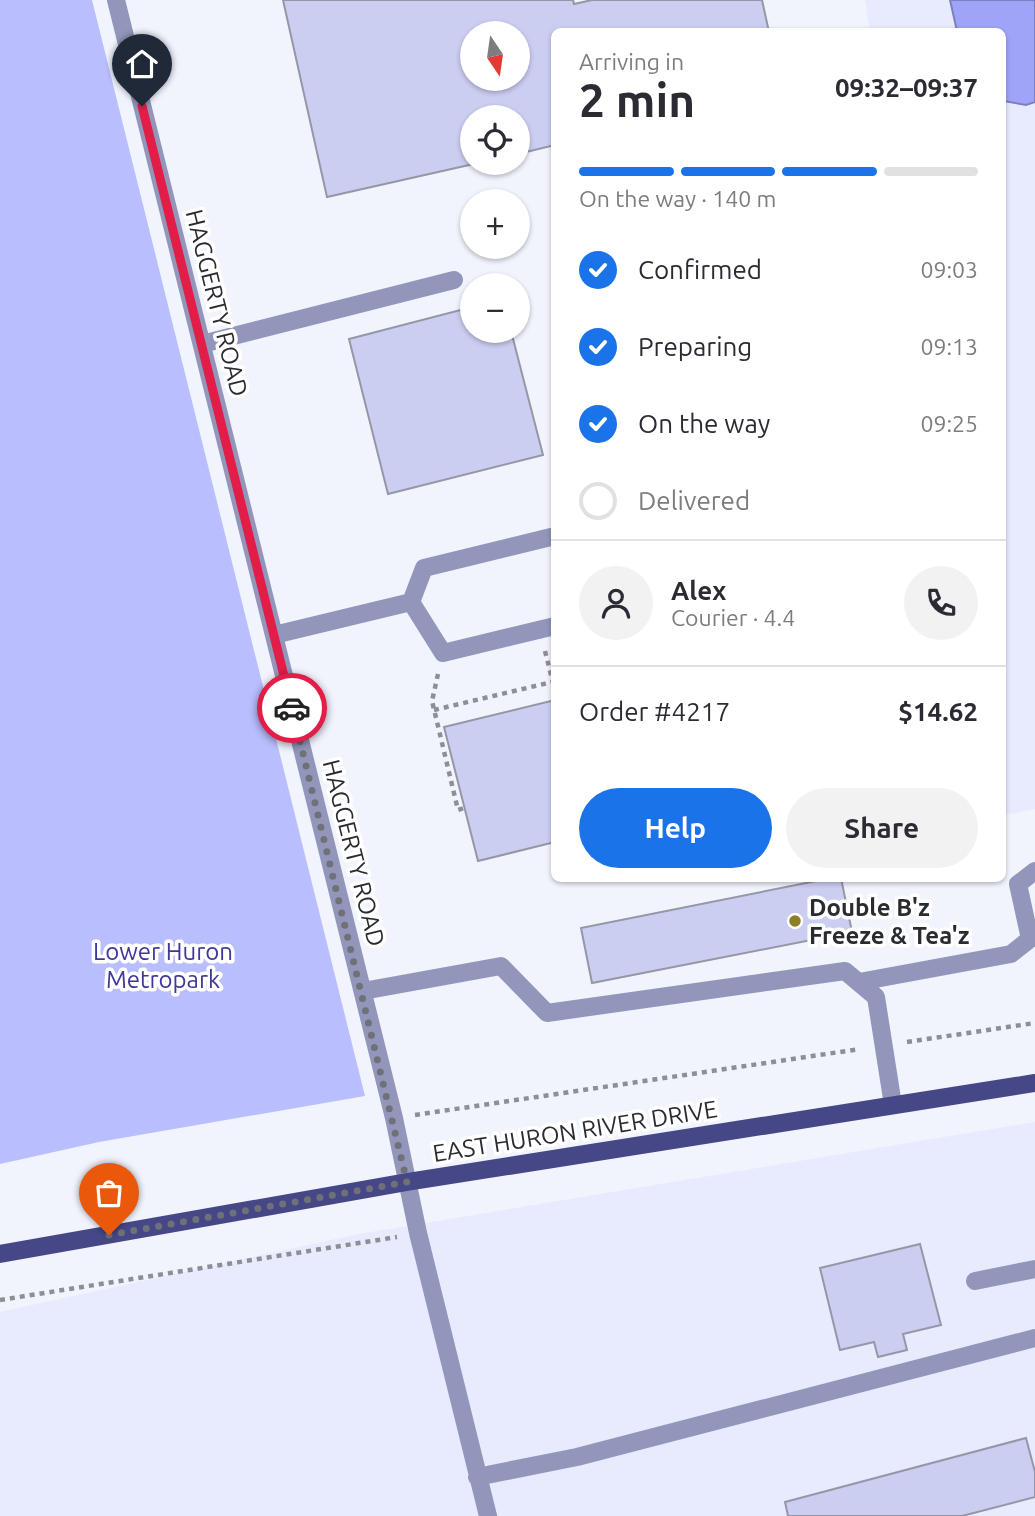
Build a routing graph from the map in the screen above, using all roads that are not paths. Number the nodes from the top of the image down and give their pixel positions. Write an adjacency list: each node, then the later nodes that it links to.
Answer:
1 (116, 0): 3 (street, HAGGERTY ROAD)
2 (454, 280): 3 (street)
3 (202, 344): 7 (street, HAGGERTY ROAD)
4 (551, 537): 5 (street)
5 (411, 602): 6 (street); 7 (street)
6 (551, 627)
7 (274, 635): 10 (street, HAGGERTY ROAD)
8 (1035, 871): 9 (street)
9 (859, 982): 10 (street); 12 (street)
10 (363, 992): 13 (street, HAGGERTY ROAD)
11 (1035, 1083): 12 (main road, EAST HURON RIVER DRIVE)
12 (893, 1105): 13 (main road, EAST HURON RIVER DRIVE)
13 (407, 1182): 14 (main road, EAST HURON RIVER DRIVE); 18 (street, HAGGERTY ROAD)
14 (0, 1254)
15 (1035, 1269): 16 (street)
16 (975, 1282)
17 (1035, 1338): 18 (street)
18 (477, 1477): 19 (street, HAGGERTY ROAD)
19 (488, 1516)

